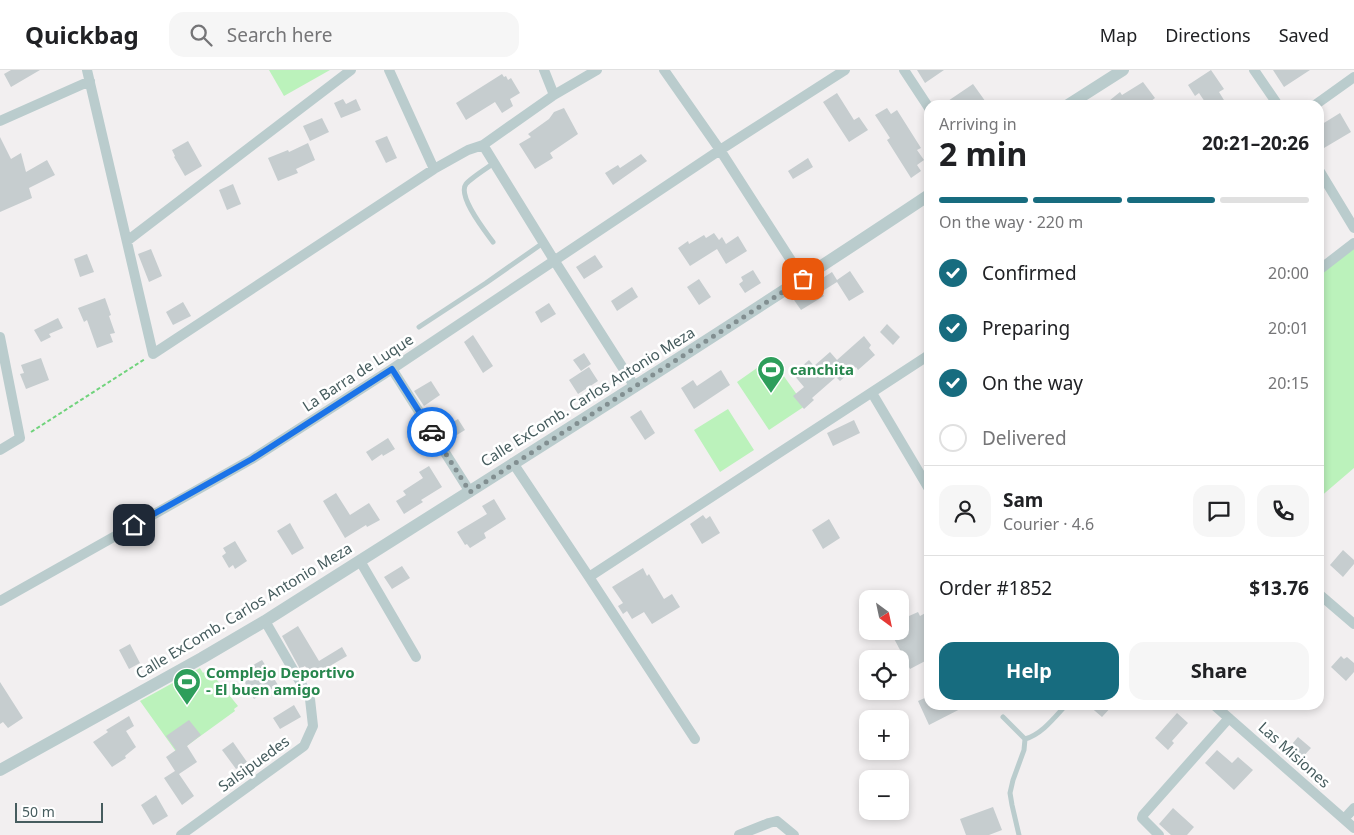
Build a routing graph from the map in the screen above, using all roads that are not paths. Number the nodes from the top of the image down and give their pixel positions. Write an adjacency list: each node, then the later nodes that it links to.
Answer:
1 (351, 70): 25 (street)
2 (389, 70): 21 (street)
3 (544, 70): 12 (street)
4 (597, 70): 12 (street)
5 (664, 70): 19 (street)
6 (845, 70): 19 (street, La Barra de Luque)
7 (904, 70): 13 (street)
8 (1122, 70): 14 (street)
9 (1254, 70): 15 (street)
10 (88, 75): 17 (street); 25 (street)
11 (1354, 77): 16 (street)
12 (554, 95): 18 (street)
13 (924, 100)
14 (1076, 100)
15 (1275, 100)
16 (1322, 100)
17 (0, 121)
18 (482, 145): 20 (street); 21 (street)
19 (720, 150): 29 (street, La Barra de Luque); 31 (street)
20 (494, 163): 26 (lane); 27 (street)
21 (434, 169): 25 (street)
22 (1324, 178): 24 (street)
23 (924, 199): 31 (street, Calle ExComb. Carlos Antonio Meza)
24 (1354, 228)
25 (127, 241)
26 (493, 242)
27 (544, 243): 29 (street); 32 (lane)
28 (1354, 243): 30 (street)
29 (554, 260): 35 (street, La Barra de Luque); 36 (street)
30 (1324, 266)
31 (803, 279): 36 (street, Calle ExComb. Carlos Antonio Meza)
32 (418, 327)
33 (0, 337): 38 (street)
34 (924, 359): 37 (street)
35 (392, 369): 41 (street); 45 (street, La Barra de Luque)
36 (635, 387): 39 (street, Calle ExComb. Carlos Antonio Meza)
37 (872, 393): 40 (street); 43 (street)
38 (0, 450)
39 (513, 463): 41 (street, Calle ExComb. Carlos Antonio Meza); 43 (street)
40 (924, 481)
41 (470, 492): 42 (street, Calle ExComb. Carlos Antonio Meza)
42 (360, 561): 46 (street, Calle ExComb. Carlos Antonio Meza); 48 (street)
43 (589, 577): 54 (street)
44 (1324, 598): 47 (street)
45 (0, 601)
46 (265, 621): 55 (street, Calle ExComb. Carlos Antonio Meza); 59 (street, Salsipuedes)
47 (1354, 624)
48 (416, 657)
49 (1061, 710): 53 (lane)
50 (1220, 710): 52 (street, Las Misiones)
51 (1003, 717): 53 (lane)
52 (1229, 718): 57 (street, Las Misiones); 63 (street)
53 (1025, 739): 62 (lane)
54 (695, 740)
55 (0, 770)
56 (1354, 808): 57 (street)
57 (1344, 819): 58 (street, Las Misiones)
58 (1354, 828)
59 (180, 835)
60 (739, 835): 61 (street)
61 (794, 835)
62 (1019, 835)
63 (1159, 835)

